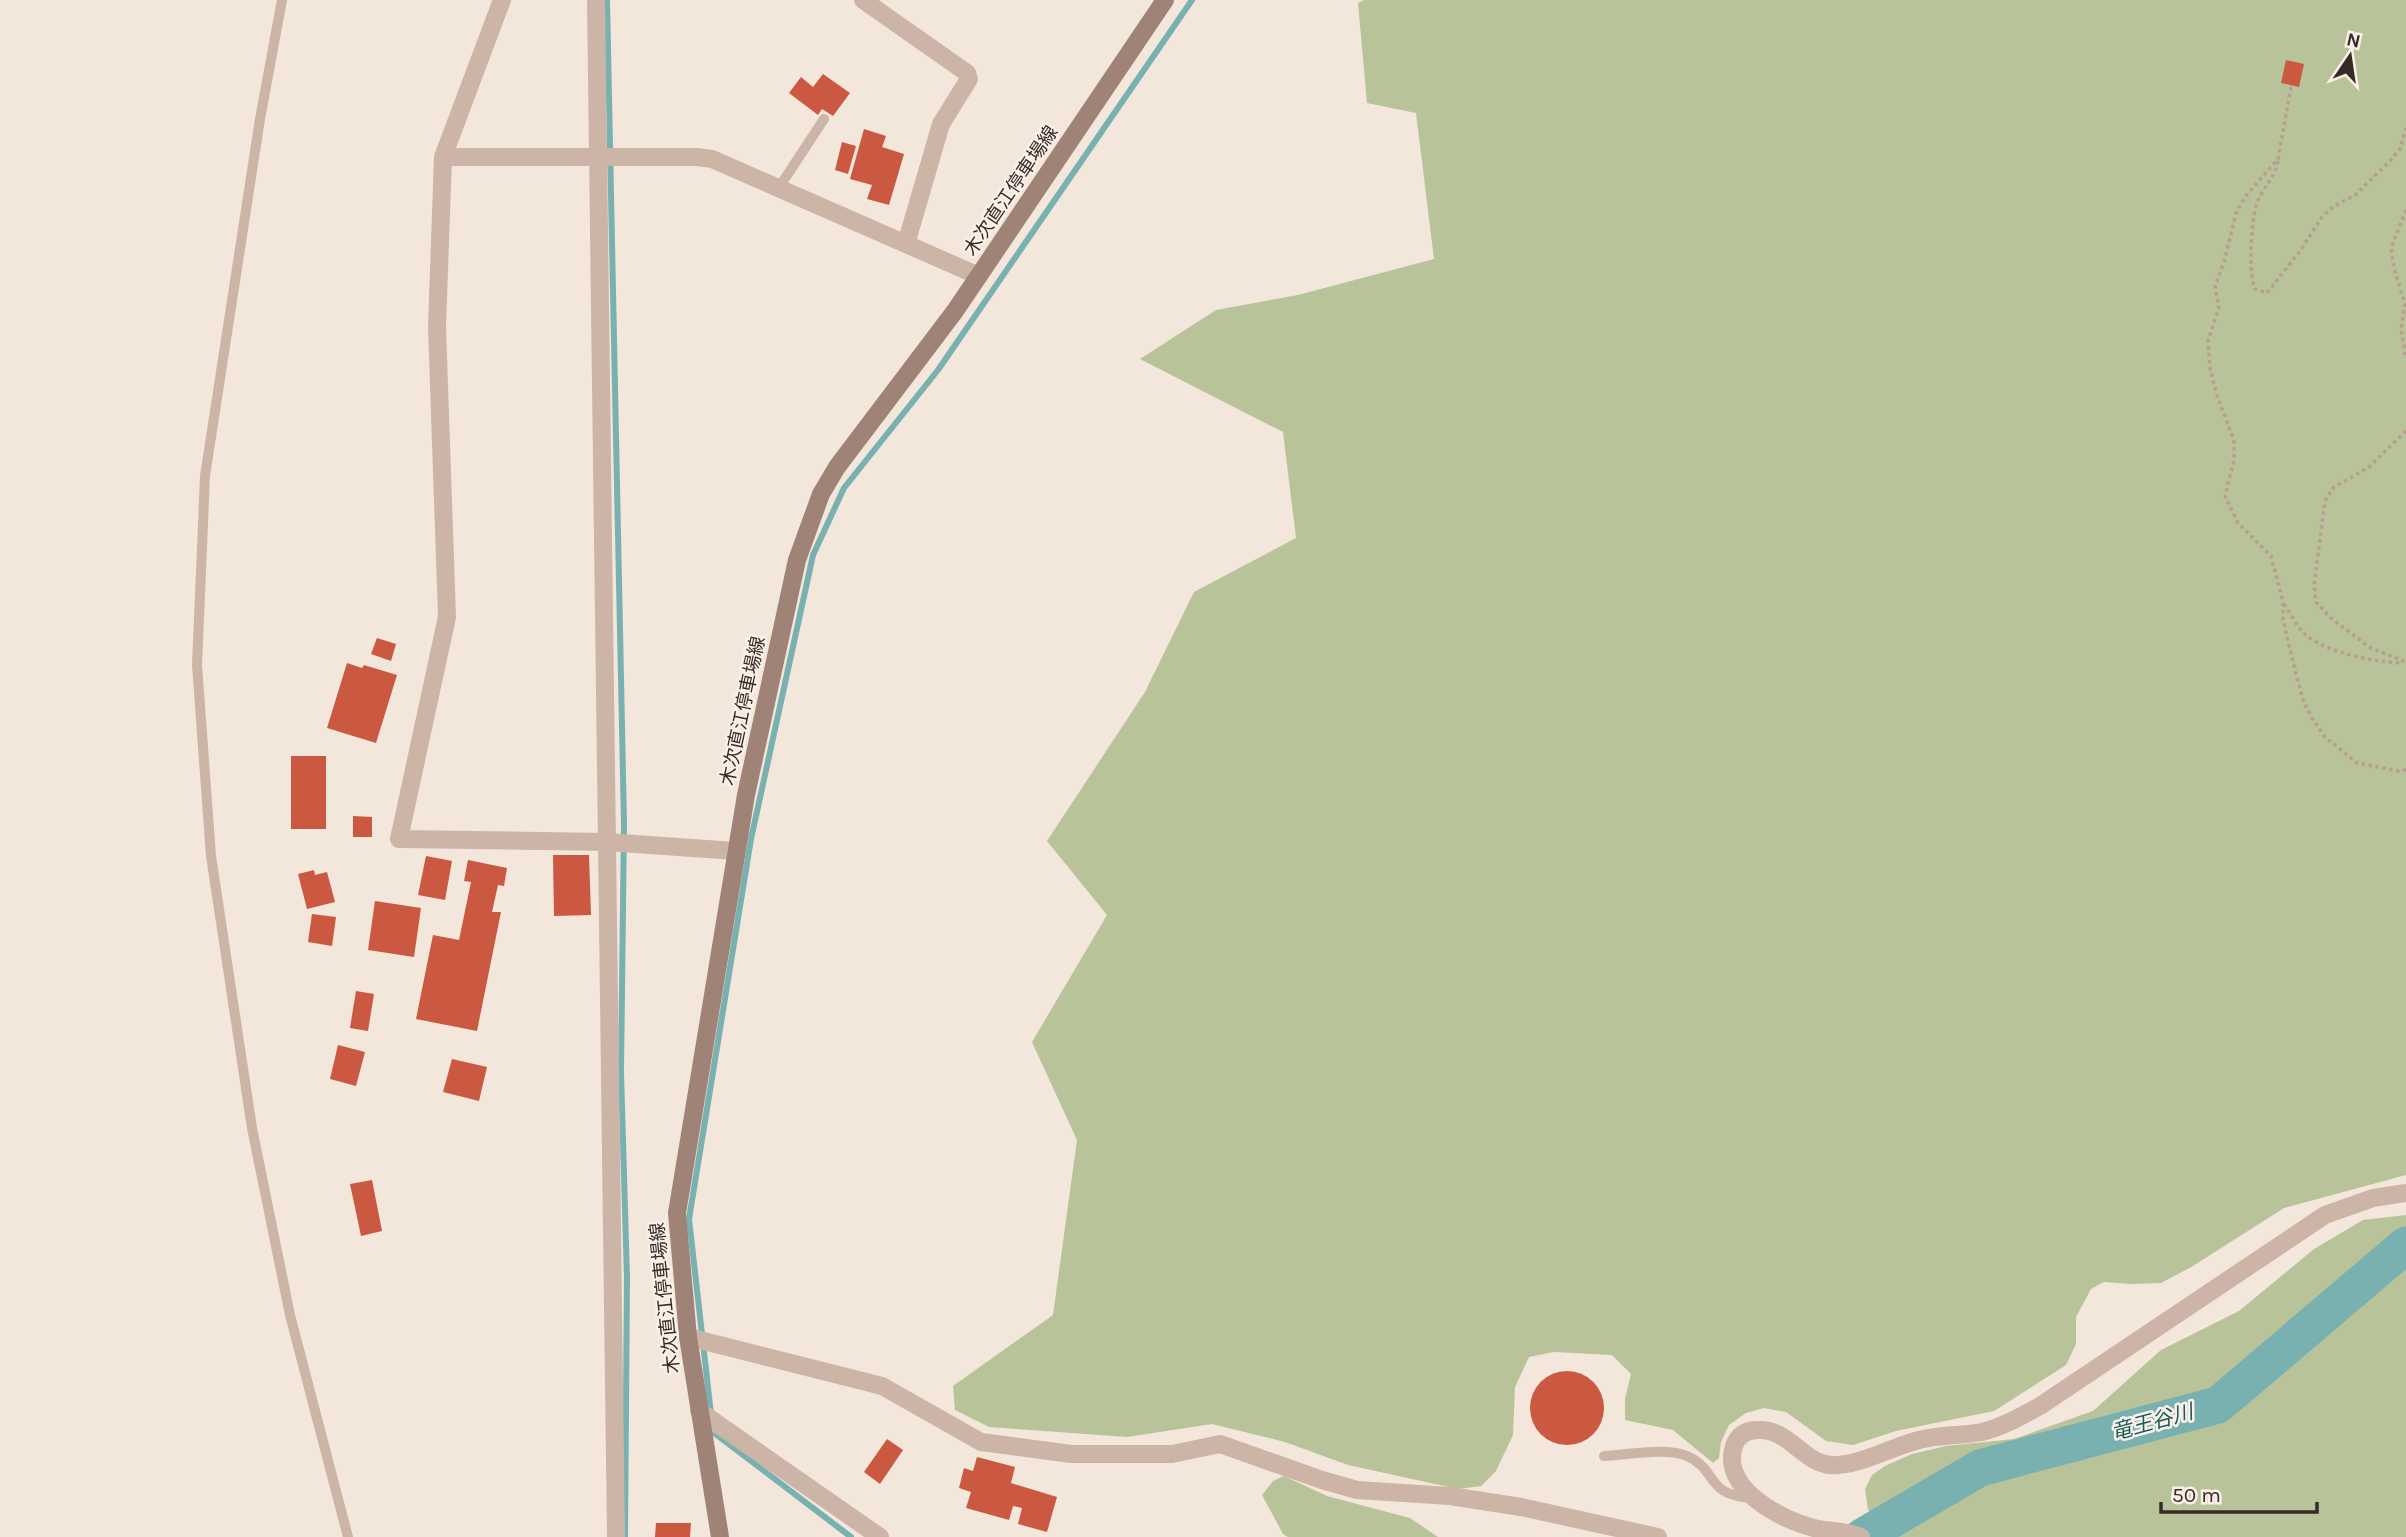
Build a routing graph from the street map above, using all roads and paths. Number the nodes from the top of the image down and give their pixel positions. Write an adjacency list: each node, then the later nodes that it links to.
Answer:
1 (282, 0): 28 (lane)
2 (502, 0): 10 (street)
3 (596, 0): 9 (street)
4 (863, 0): 14 (street)
5 (1165, 0): 15 (main road, 木次直江停車場線)
6 (2291, 87): 11 (path)
7 (824, 119): 12 (lane)
8 (2406, 128): 11 (path)
9 (597, 155): 10 (street); 12 (street); 21 (street)
10 (443, 157): 21 (street)
11 (2278, 159): 18 (path)
12 (778, 189): 14 (street)
13 (2406, 210): 16 (path)
14 (906, 244): 15 (street)
15 (979, 276): 22 (main road, 木次直江停車場線)
16 (2406, 358)
17 (2406, 431): 19 (path)
18 (2283, 602): 19 (path); 20 (path)
19 (2406, 663)
20 (2406, 769)
21 (607, 842): 22 (street); 29 (street)
22 (735, 851): 24 (main road, 木次直江停車場線)
23 (2406, 1193): 27 (street)
24 (688, 1337): 25 (main road, 木次直江停車場線); 32 (street)
25 (699, 1411): 30 (main road, 木次直江停車場線); 31 (street)
26 (1604, 1456): 27 (lane)
27 (1754, 1498): 33 (street)
28 (348, 1537)
29 (616, 1537)
30 (720, 1537)
31 (880, 1537)
32 (1658, 1537)
33 (1861, 1537)

